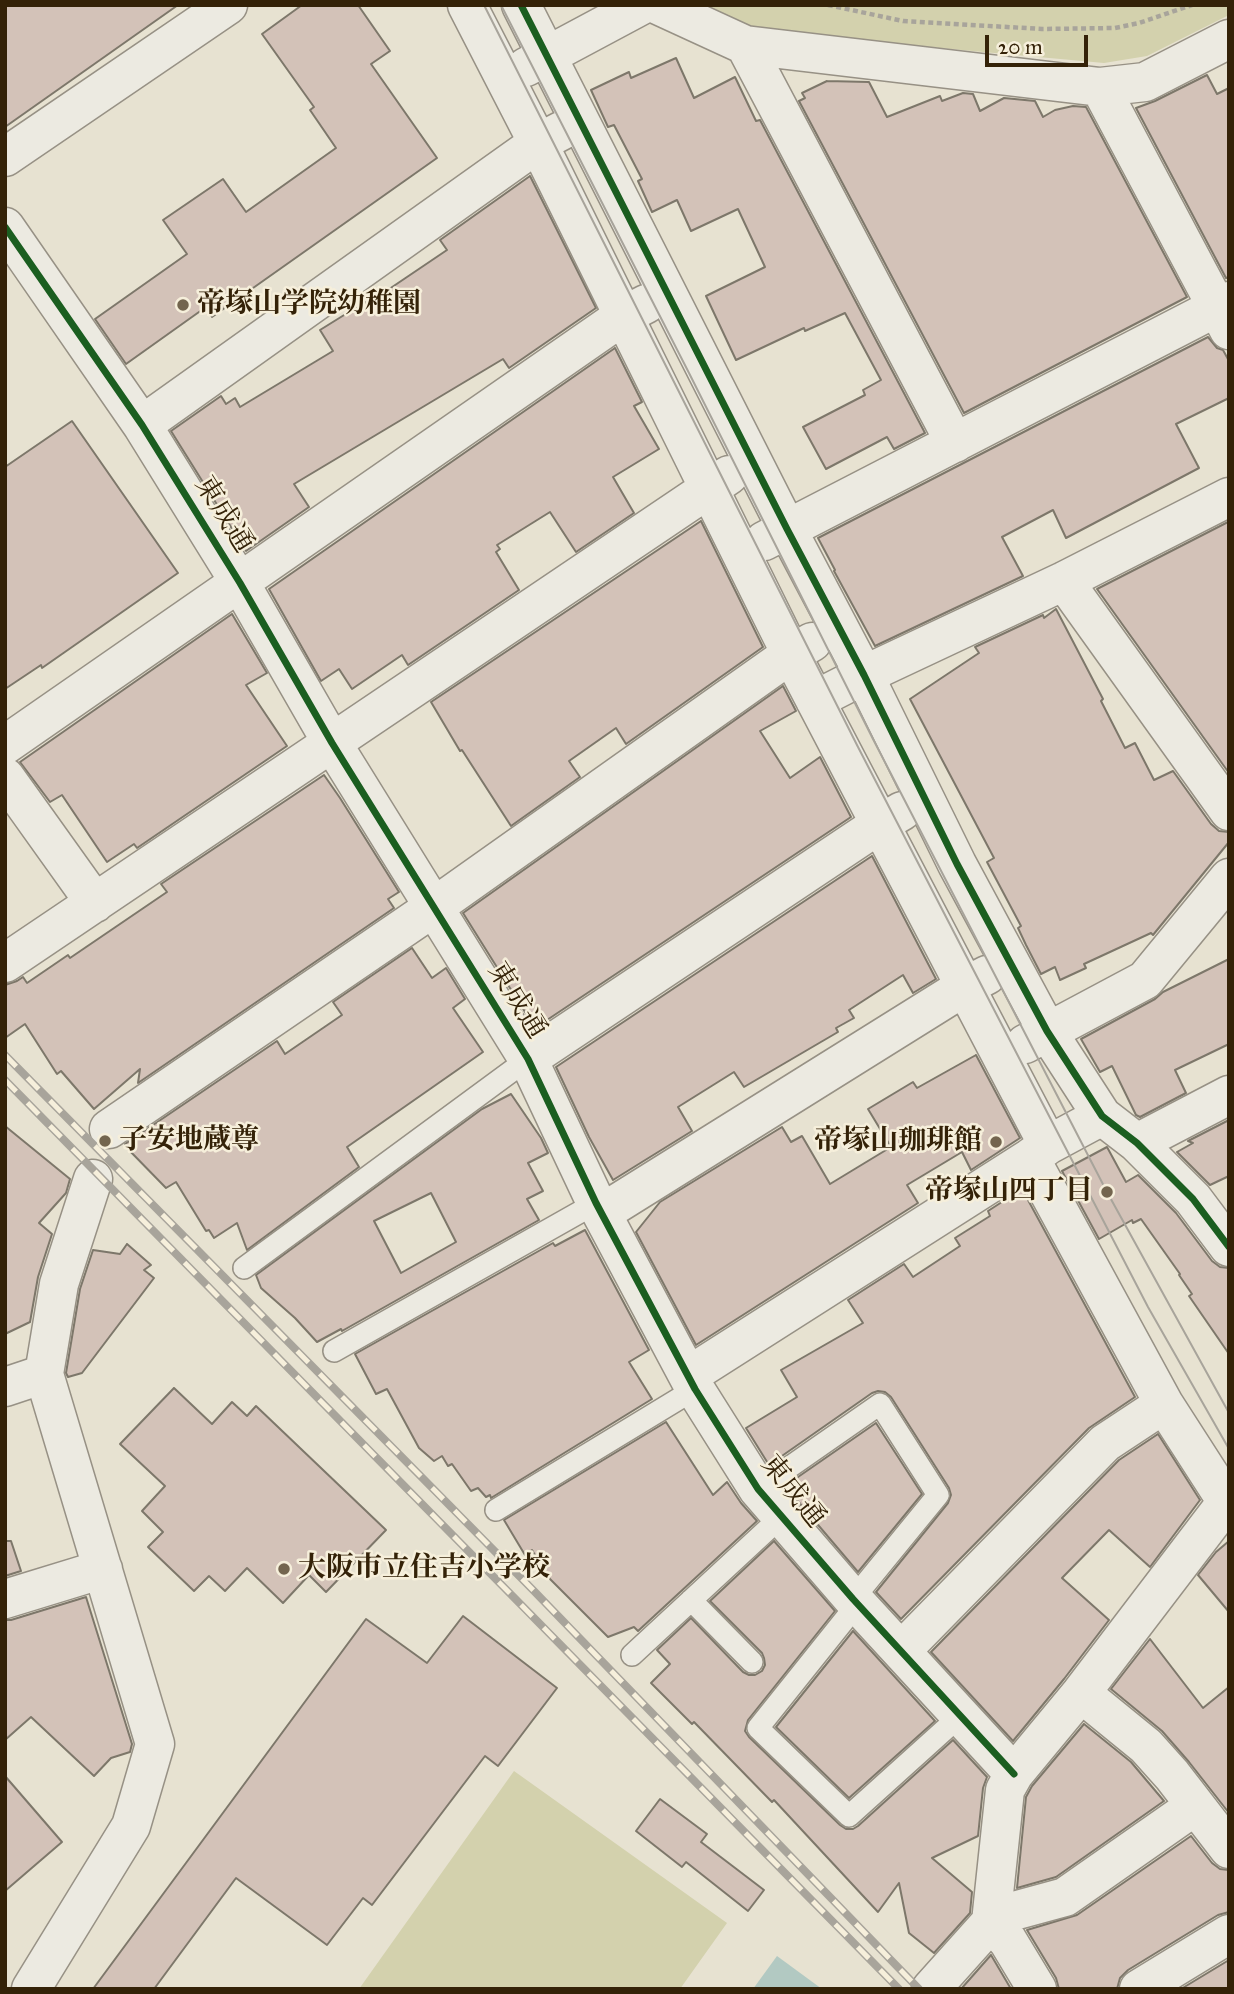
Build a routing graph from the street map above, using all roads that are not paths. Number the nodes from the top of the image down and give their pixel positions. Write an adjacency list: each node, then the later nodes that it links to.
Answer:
1 (228, 5): 13 (street)
2 (467, 5): 9 (street)
3 (521, 5): 8 (street)
4 (642, 5): 8 (street)
5 (658, 5): 7 (street)
6 (1229, 39): 10 (street)
7 (745, 45): 10 (street); 19 (street)
8 (548, 54): 9 (street); 11 (street)
9 (506, 79): 12 (street)
10 (1100, 87): 16 (street)
11 (582, 121): 12 (street); 15 (street)
12 (538, 143): 17 (street); 18 (street)
13 (5, 158)
14 (5, 227): 18 (street, 東成通)
15 (668, 293): 17 (street); 20 (street)
16 (1225, 313): 19 (street)
17 (623, 316): 21 (street); 26 (street)
18 (142, 425): 26 (street, 東成通)
19 (955, 443): 23 (street)
20 (752, 461): 21 (street); 23 (street)
21 (709, 488): 24 (street); 31 (street)
22 (1229, 497): 25 (street)
23 (787, 530): 24 (street); 27 (street)
24 (741, 553): 28 (street)
25 (1064, 581): 29 (street); 35 (street)
26 (240, 583): 31 (street, 東成通); 32 (street)
27 (838, 625): 28 (street); 29 (street)
28 (791, 654): 30 (street); 39 (street)
29 (864, 675): 30 (street); 34 (street)
30 (815, 700): 36 (street)
31 (332, 743): 38 (street); 39 (street, 東成通)
32 (5, 745)
33 (5, 777): 38 (street)
34 (924, 798): 36 (street); 40 (street)
35 (1229, 811)
36 (880, 824): 42 (street); 45 (street)
37 (1229, 878): 43 (street)
38 (95, 903): 41 (street)
39 (434, 907): 45 (street, 東成通); 48 (street)
40 (1009, 961): 42 (street); 43 (street)
41 (5, 963)
42 (964, 986): 44 (street); 52 (street)
43 (1047, 1031): 44 (street); 47 (street)
44 (1002, 1057): 50 (street)
45 (528, 1059): 52 (street, 東成通); 54 (lane)
46 (1229, 1095): 49 (street)
47 (1102, 1116): 49 (street); 50 (street)
48 (109, 1129)
49 (1137, 1143): 53 (street)
50 (1039, 1152): 57 (street); 59 (street)
51 (93, 1179): 56 (street)
52 (599, 1208): 55 (lane); 57 (street, 東成通)
53 (1229, 1247)
54 (244, 1268)
55 (334, 1351)
56 (44, 1374): 58 (street); 63 (street)
57 (692, 1382): 61 (street, 東成通); 62 (lane)
58 (5, 1387)
59 (1164, 1404): 60 (street); 67 (street)
60 (1228, 1500): 70 (street)
61 (770, 1502): 65 (lane); 66 (street, 東成通); 66 (lane)
62 (496, 1510)
63 (103, 1569): 64 (street); 77 (street)
64 (5, 1599)
65 (691, 1600): 68 (lane); 69 (lane)
66 (855, 1601): 67 (street, 東成通); 71 (lane)
67 (901, 1651): 71 (street, 東成通)
68 (632, 1655)
69 (752, 1662)
70 (1081, 1693): 72 (street); 73 (street)
71 (961, 1715): 72 (street, 東成通)
72 (1014, 1774): 75 (street)
73 (1195, 1806): 74 (street); 75 (street)
74 (1229, 1849)
75 (991, 1922): 78 (street); 79 (street)
76 (1229, 1934): 80 (street)
77 (31, 1989)
78 (931, 1989)
79 (1037, 1989)
80 (1139, 1989)

